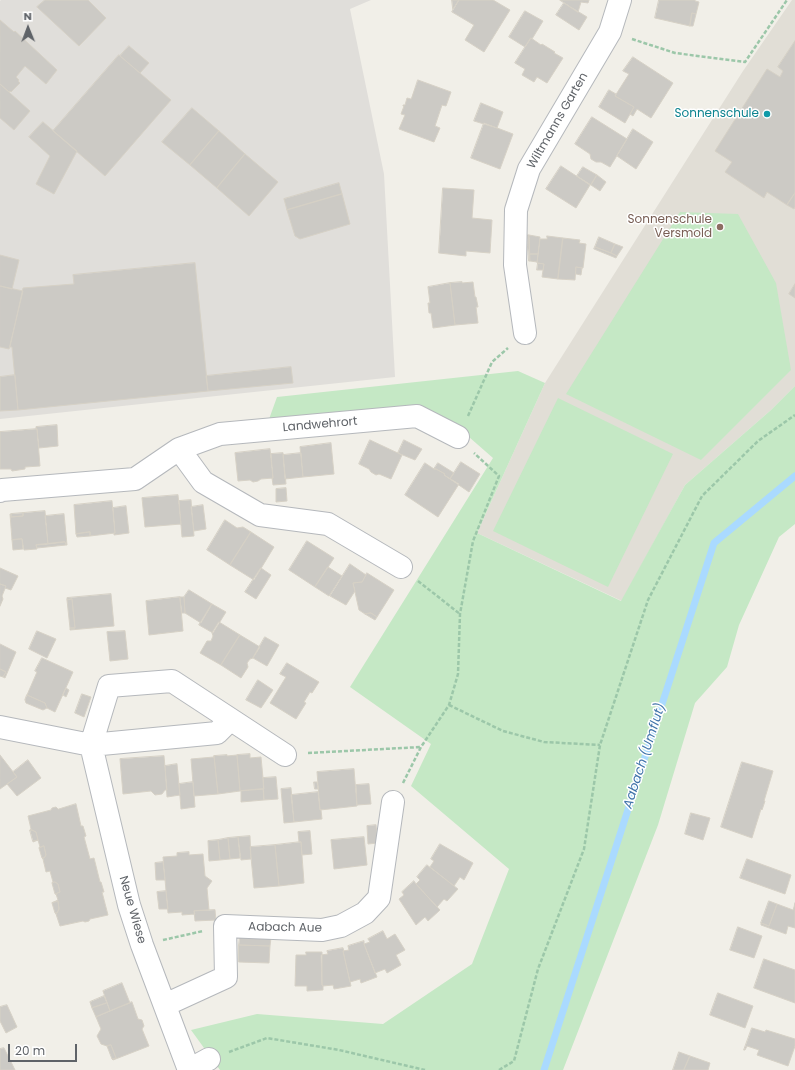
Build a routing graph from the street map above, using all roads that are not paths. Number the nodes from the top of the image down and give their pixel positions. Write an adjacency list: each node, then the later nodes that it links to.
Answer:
1 (620, 0): 2 (street, Wiltmanns Garten)
2 (525, 333)
3 (458, 437): 4 (street, Landwehrort)
4 (179, 449): 5 (street, Landwehrort); 6 (street)
5 (0, 491)
6 (401, 567)
7 (230, 720): 9 (street); 9 (street); 10 (street)
8 (0, 727): 9 (street)
9 (91, 745): 12 (street, Neue Wiese)
10 (285, 755)
11 (394, 802): 12 (street, Aabach Aue)
12 (165, 1005): 14 (street, Neue Wiese)
13 (209, 1059): 14 (street)
14 (189, 1070)

